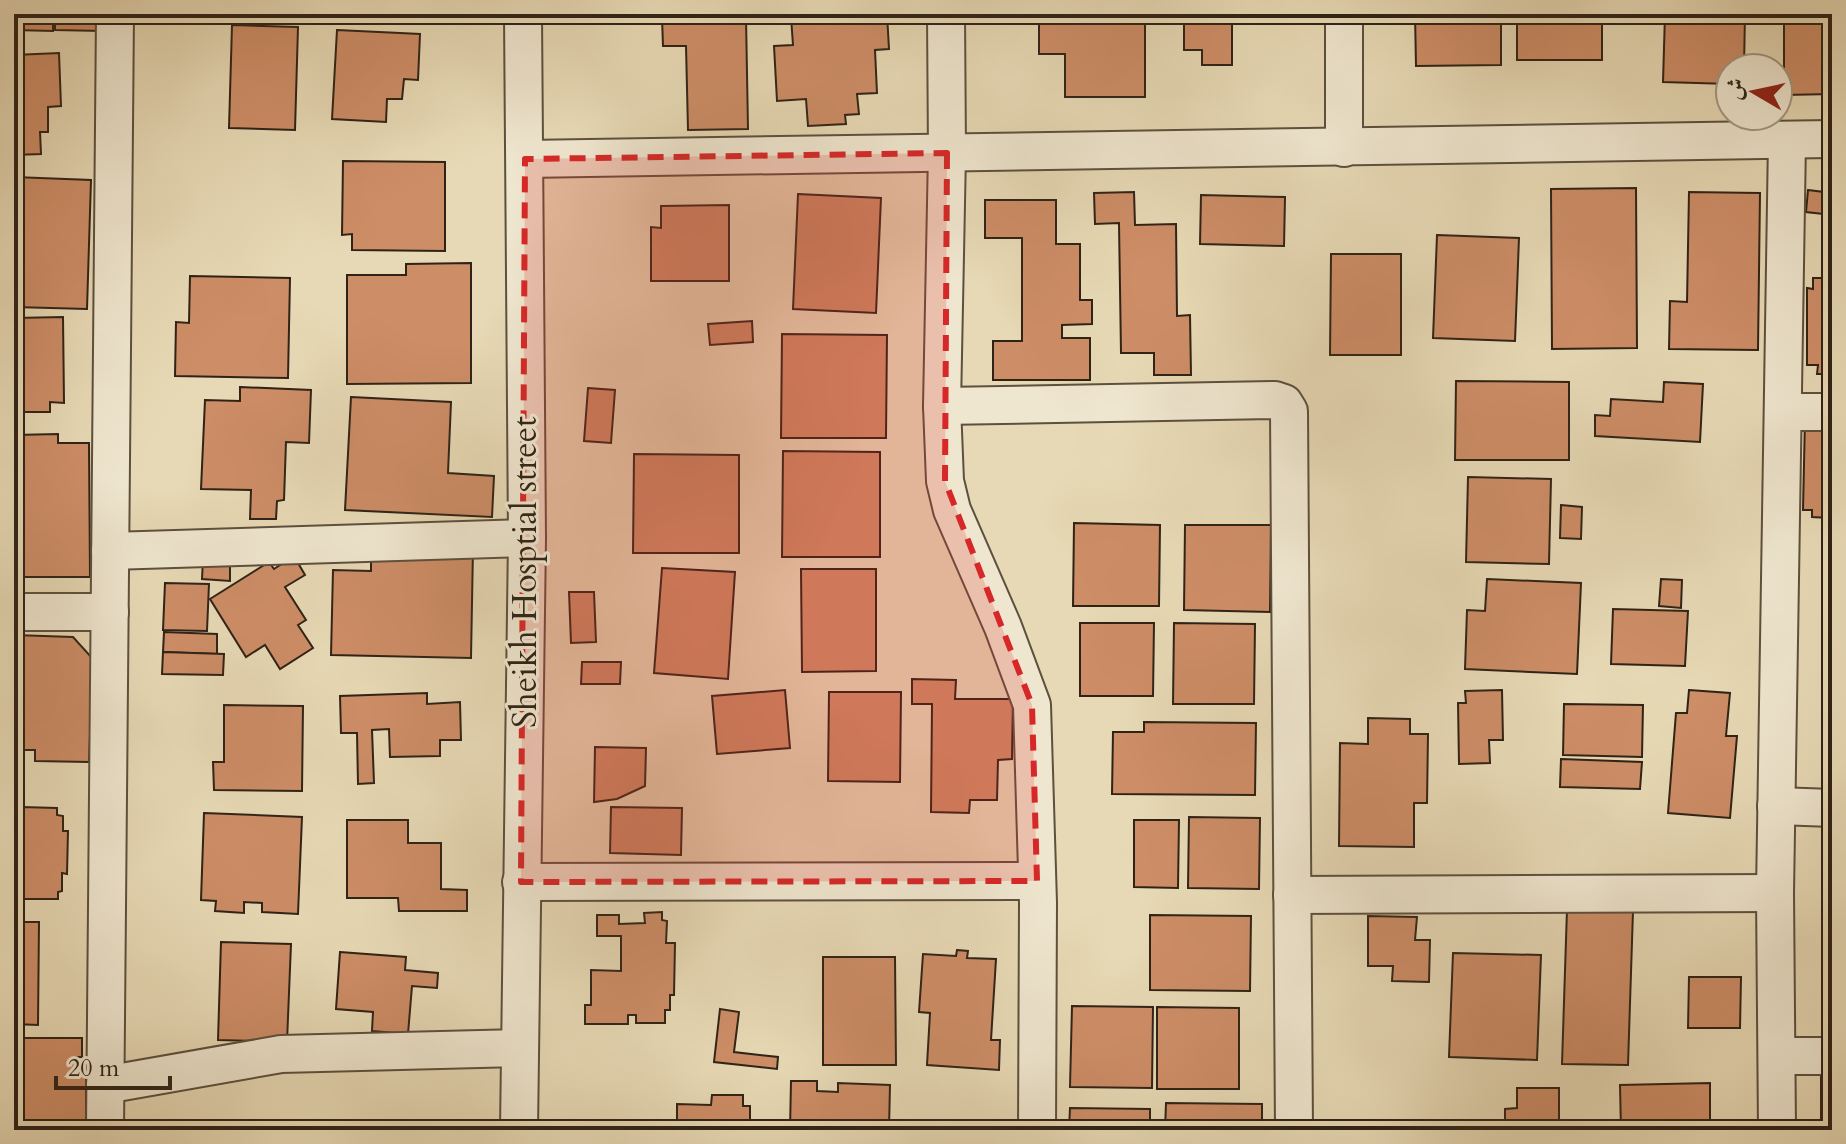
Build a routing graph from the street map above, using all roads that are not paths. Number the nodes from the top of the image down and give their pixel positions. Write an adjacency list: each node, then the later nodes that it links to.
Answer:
1 (115, 14): 14 (street)
2 (523, 14): 9 (street, Sheikh Hosptial street)
3 (946, 14): 8 (street)
4 (1344, 14): 7 (street)
5 (1832, 139): 6 (street)
6 (1787, 140): 7 (street); 11 (street)
7 (1344, 148): 8 (street)
8 (947, 153): 9 (street); 10 (street)
9 (525, 159): 13 (street, Sheikh Hosptial street)
10 (942, 406): 19 (street); 22 (street)
11 (1783, 412): 12 (street); 17 (street)
12 (1832, 412)
13 (527, 538): 14 (street); 20 (street, Sheikh Hosptial street)
14 (110, 551): 16 (street)
15 (14, 612): 16 (street)
16 (110, 612): 26 (street)
17 (1776, 806): 18 (street); 21 (street)
18 (1832, 808)
19 (1037, 881): 20 (street); 29 (street)
20 (521, 882): 23 (street, Sheikh Hosptial street)
21 (1775, 893): 22 (street); 24 (street)
22 (1292, 895): 30 (street)
23 (519, 1048): 26 (street); 28 (street, Sheikh Hosptial street)
24 (1777, 1056): 25 (street); 31 (street)
25 (1832, 1056)
26 (105, 1085): 27 (street)
27 (105, 1130)
28 (519, 1130)
29 (1037, 1130)
30 (1294, 1130)
31 (1777, 1130)

